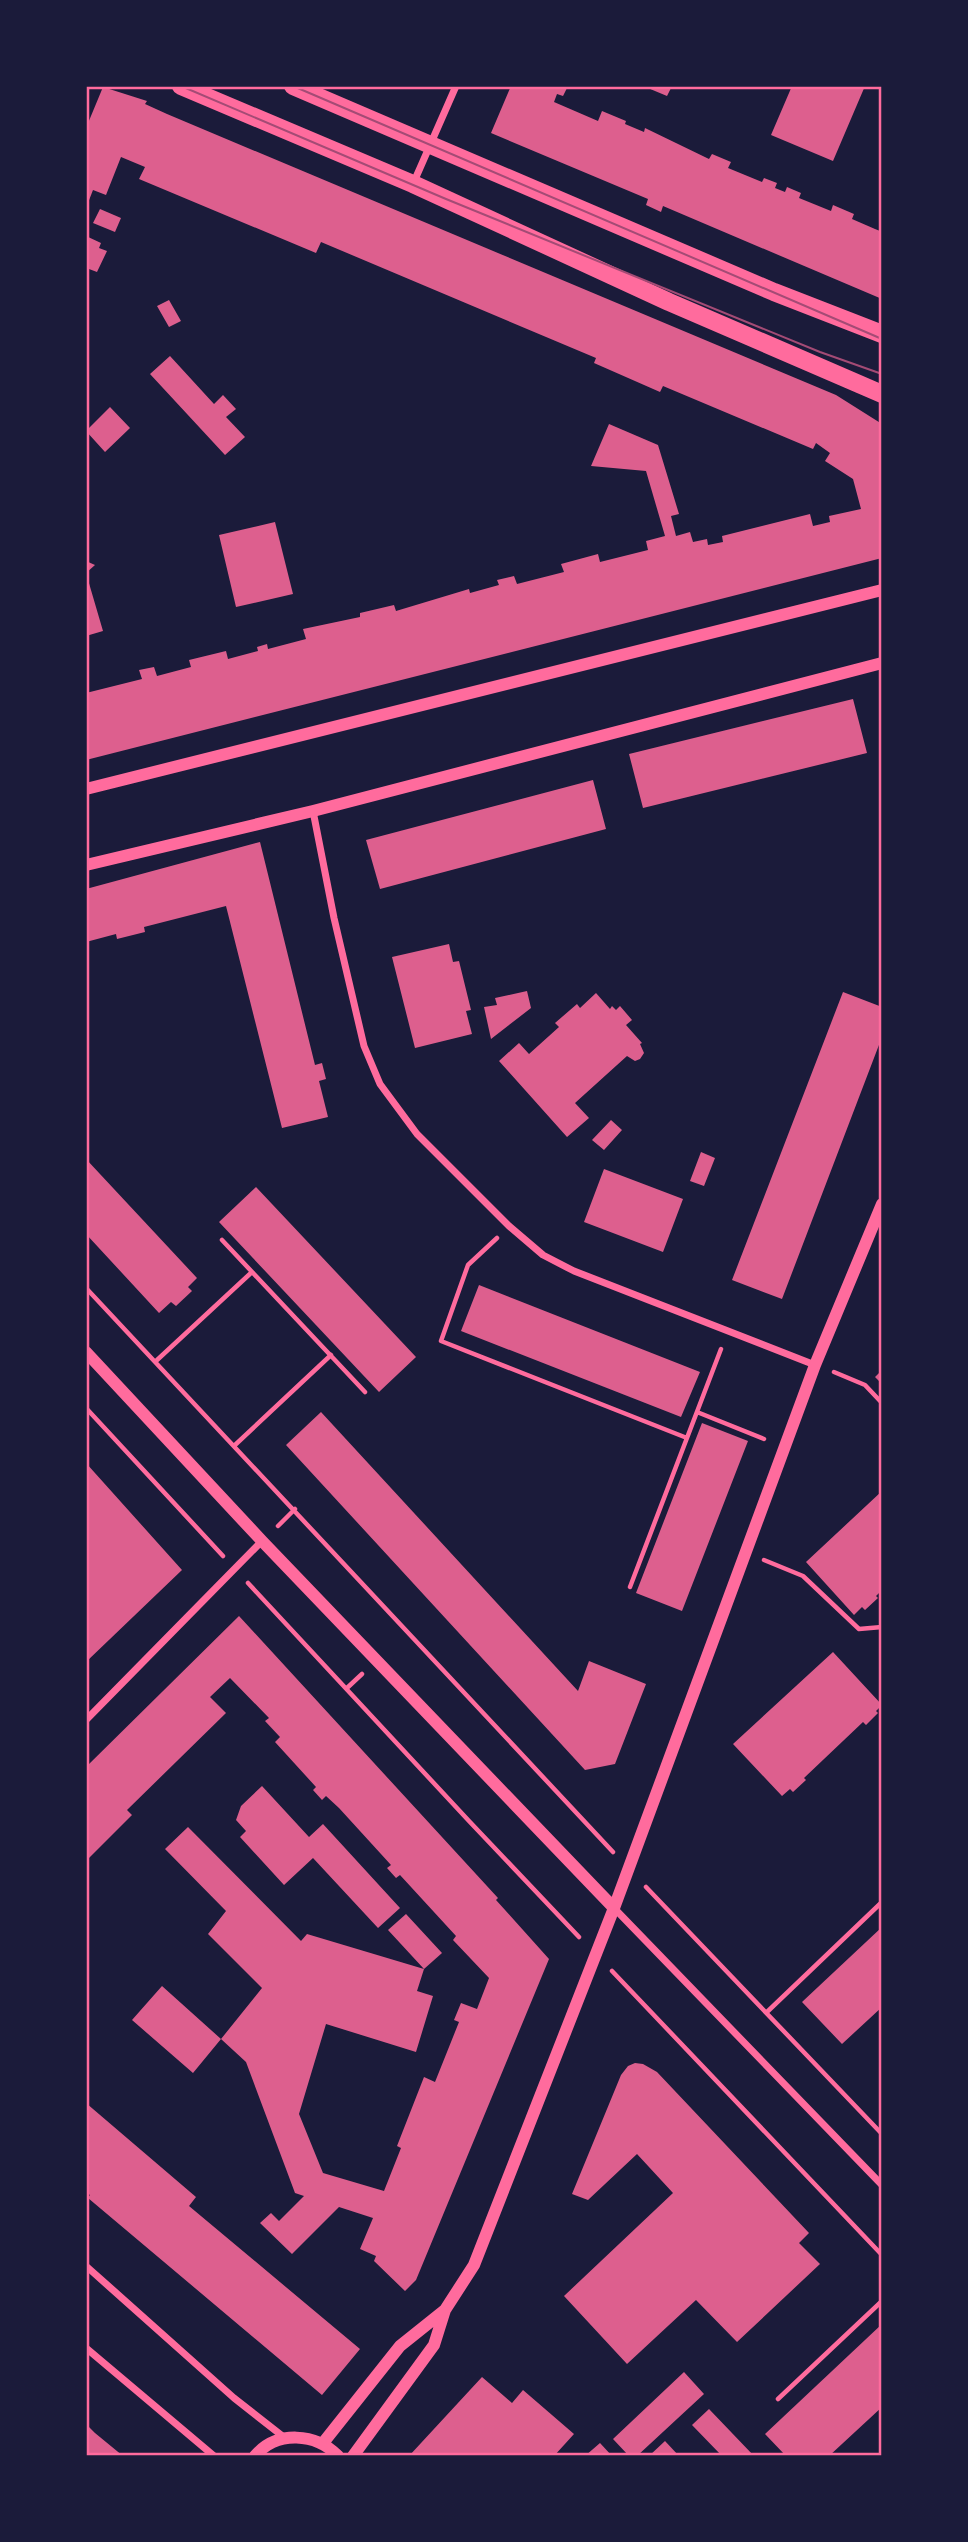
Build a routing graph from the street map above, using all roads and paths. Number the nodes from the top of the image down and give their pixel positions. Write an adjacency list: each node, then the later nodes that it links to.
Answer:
1 (181, 86): 5 (main road)
2 (293, 86): 4 (main road)
3 (456, 86): 4 (street)
4 (430, 143): 5 (street); 6 (main road)
5 (413, 184): 7 (main road)
6 (882, 334)
7 (882, 394)
8 (882, 590): 10 (street)
9 (882, 663): 11 (street)
10 (86, 789)
11 (313, 811): 12 (street); 14 (street)
12 (86, 865)
13 (882, 1204): 22 (street)
14 (509, 1226): 18 (street); 27 (path)
15 (222, 1240): 16 (path)
16 (252, 1272): 20 (path); 21 (path)
17 (86, 1288): 21 (path)
18 (728, 1331): 22 (street); 26 (path)
19 (86, 1352): 30 (street)
20 (331, 1355): 23 (path); 29 (path)
21 (156, 1361): 29 (path)
22 (815, 1365): 24 (path); 31 (street)
23 (365, 1392)
24 (882, 1403)
25 (86, 1408): 32 (path)
26 (697, 1412): 27 (path); 28 (path)
27 (687, 1437): 33 (path)
28 (767, 1441)
29 (234, 1445): 36 (path)
30 (262, 1541): 32 (street); 38 (street)
31 (745, 1553): 34 (path); 36 (street)
32 (234, 1569): 35 (street); 39 (path)
33 (630, 1587)
34 (882, 1627)
35 (86, 1720)
36 (628, 1869): 38 (street); 40 (path)
37 (882, 1902): 40 (path)
38 (614, 1908): 39 (street); 42 (street)
39 (596, 1954): 43 (path); 46 (street)
40 (767, 2012): 41 (path)
41 (882, 2134)
42 (882, 2185)
43 (882, 2256)
44 (86, 2266): 49 (street)
45 (882, 2301): 48 (path)
46 (445, 2310): 50 (street); 54 (street)
47 (86, 2348): 51 (street)
48 (778, 2399)
49 (285, 2438): 50 (street); 52 (street)
50 (323, 2443): 53 (street)
51 (214, 2456)
52 (256, 2456)
53 (338, 2456)
54 (354, 2456)

